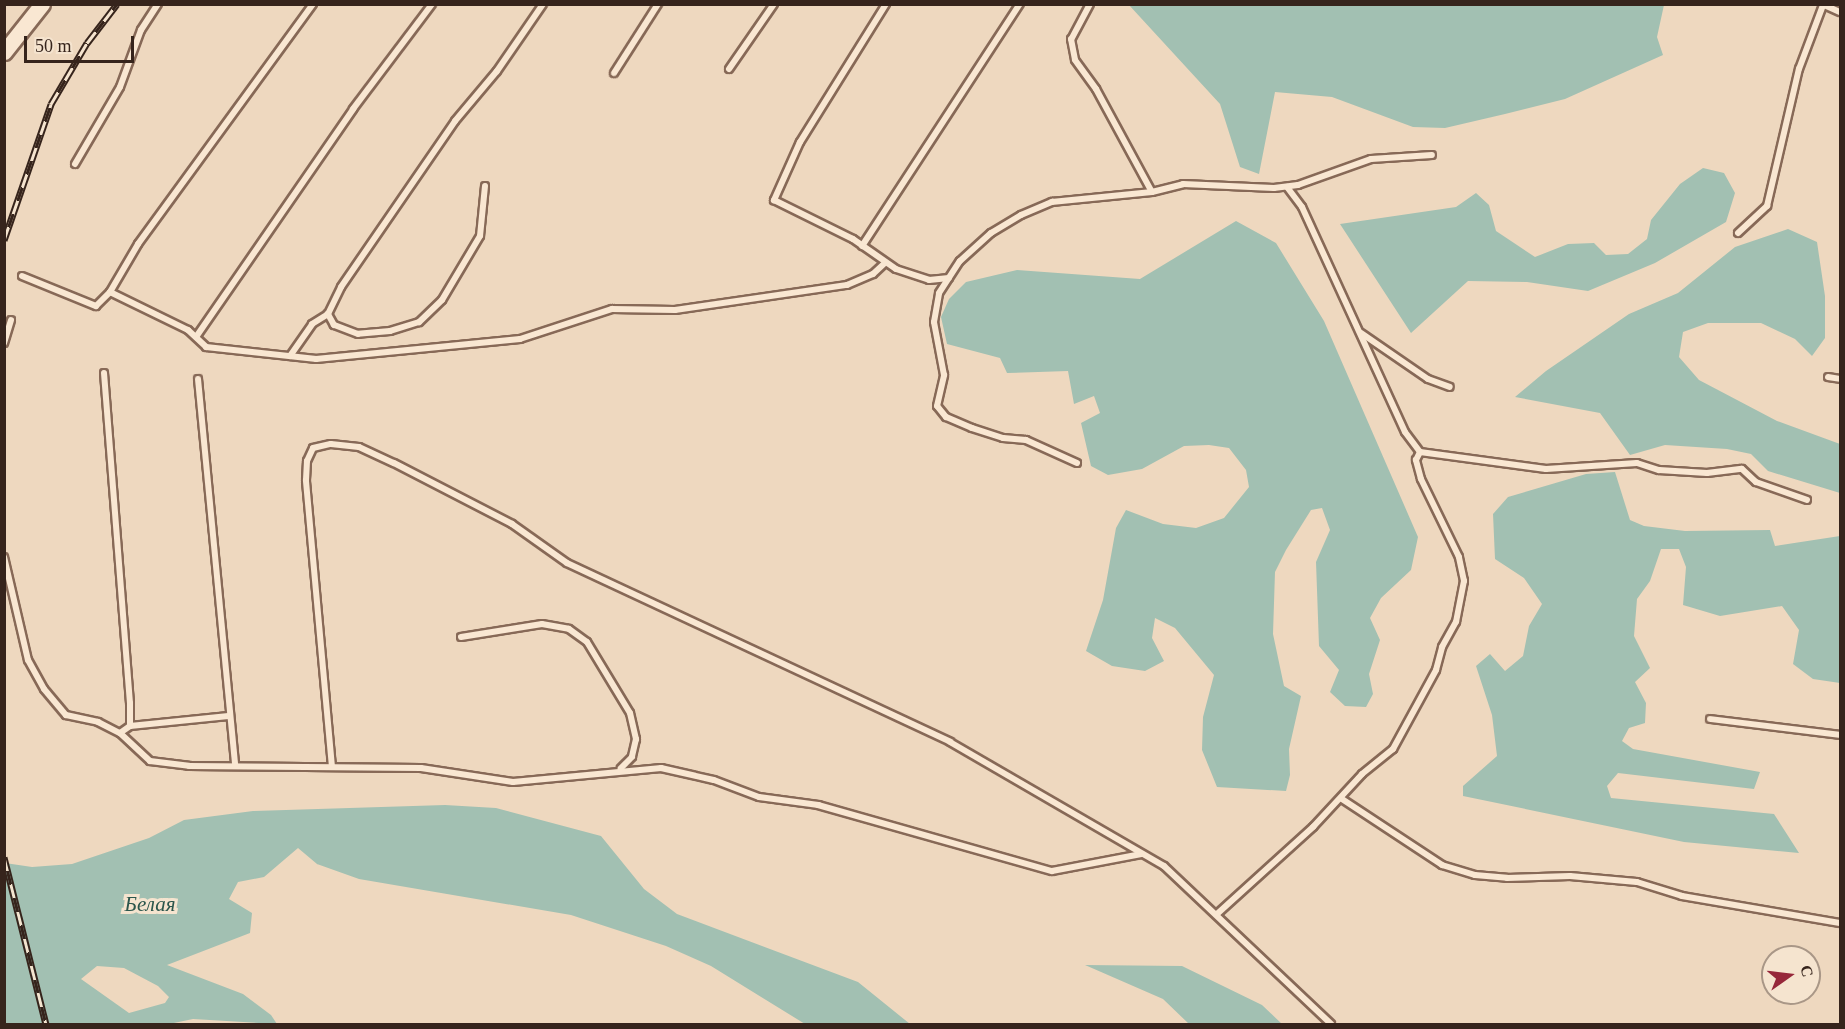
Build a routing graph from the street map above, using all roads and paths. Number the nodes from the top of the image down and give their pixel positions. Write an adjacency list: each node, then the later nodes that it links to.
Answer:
1 (42, 4): 13 (street)
2 (158, 4): 17 (lane)
3 (313, 4): 26 (lane)
4 (432, 4): 30 (lane)
5 (543, 4): 27 (lane)
6 (658, 4): 15 (lane)
7 (774, 4): 14 (lane)
8 (886, 4): 22 (lane)
9 (1020, 4): 22 (lane)
10 (1090, 4): 20 (lane)
11 (1822, 5): 12 (lane); 21 (lane)
12 (1840, 12)
13 (4, 51)
14 (729, 69)
15 (614, 73)
16 (1432, 155): 19 (lane)
17 (75, 164)
18 (485, 186): 27 (lane)
19 (1287, 187): 20 (lane); 29 (lane)
20 (1152, 192): 25 (lane)
21 (1738, 233)
22 (862, 246): 23 (lane)
23 (885, 263): 25 (lane); 32 (lane)
24 (22, 276): 26 (lane)
25 (949, 278): 39 (lane)
26 (111, 292): 30 (lane)
27 (328, 314): 32 (lane)
28 (11, 320): 31 (lane)
29 (1361, 332): 37 (lane); 38 (lane)
30 (196, 337): 32 (lane)
31 (4, 343)
32 (290, 356)
33 (104, 373): 45 (lane)
34 (1828, 377): 36 (lane)
35 (198, 379): 43 (lane)
36 (1840, 379)
37 (1450, 387)
38 (1420, 452): 40 (lane); 51 (lane)
39 (1077, 463)
40 (1807, 500)
41 (4, 557): 46 (lane)
42 (461, 637): 50 (lane)
43 (228, 716): 45 (lane); 48 (lane)
44 (1710, 719): 47 (lane)
45 (130, 726): 46 (lane)
46 (120, 733): 48 (lane)
47 (1840, 735)
48 (235, 765): 49 (lane)
49 (332, 767): 50 (lane); 52 (lane)
50 (620, 769): 52 (lane)
51 (1342, 799): 53 (lane); 54 (lane)
52 (1141, 854): 53 (lane)
53 (1216, 914): 55 (lane)
54 (1840, 922)
55 (1331, 1024)

